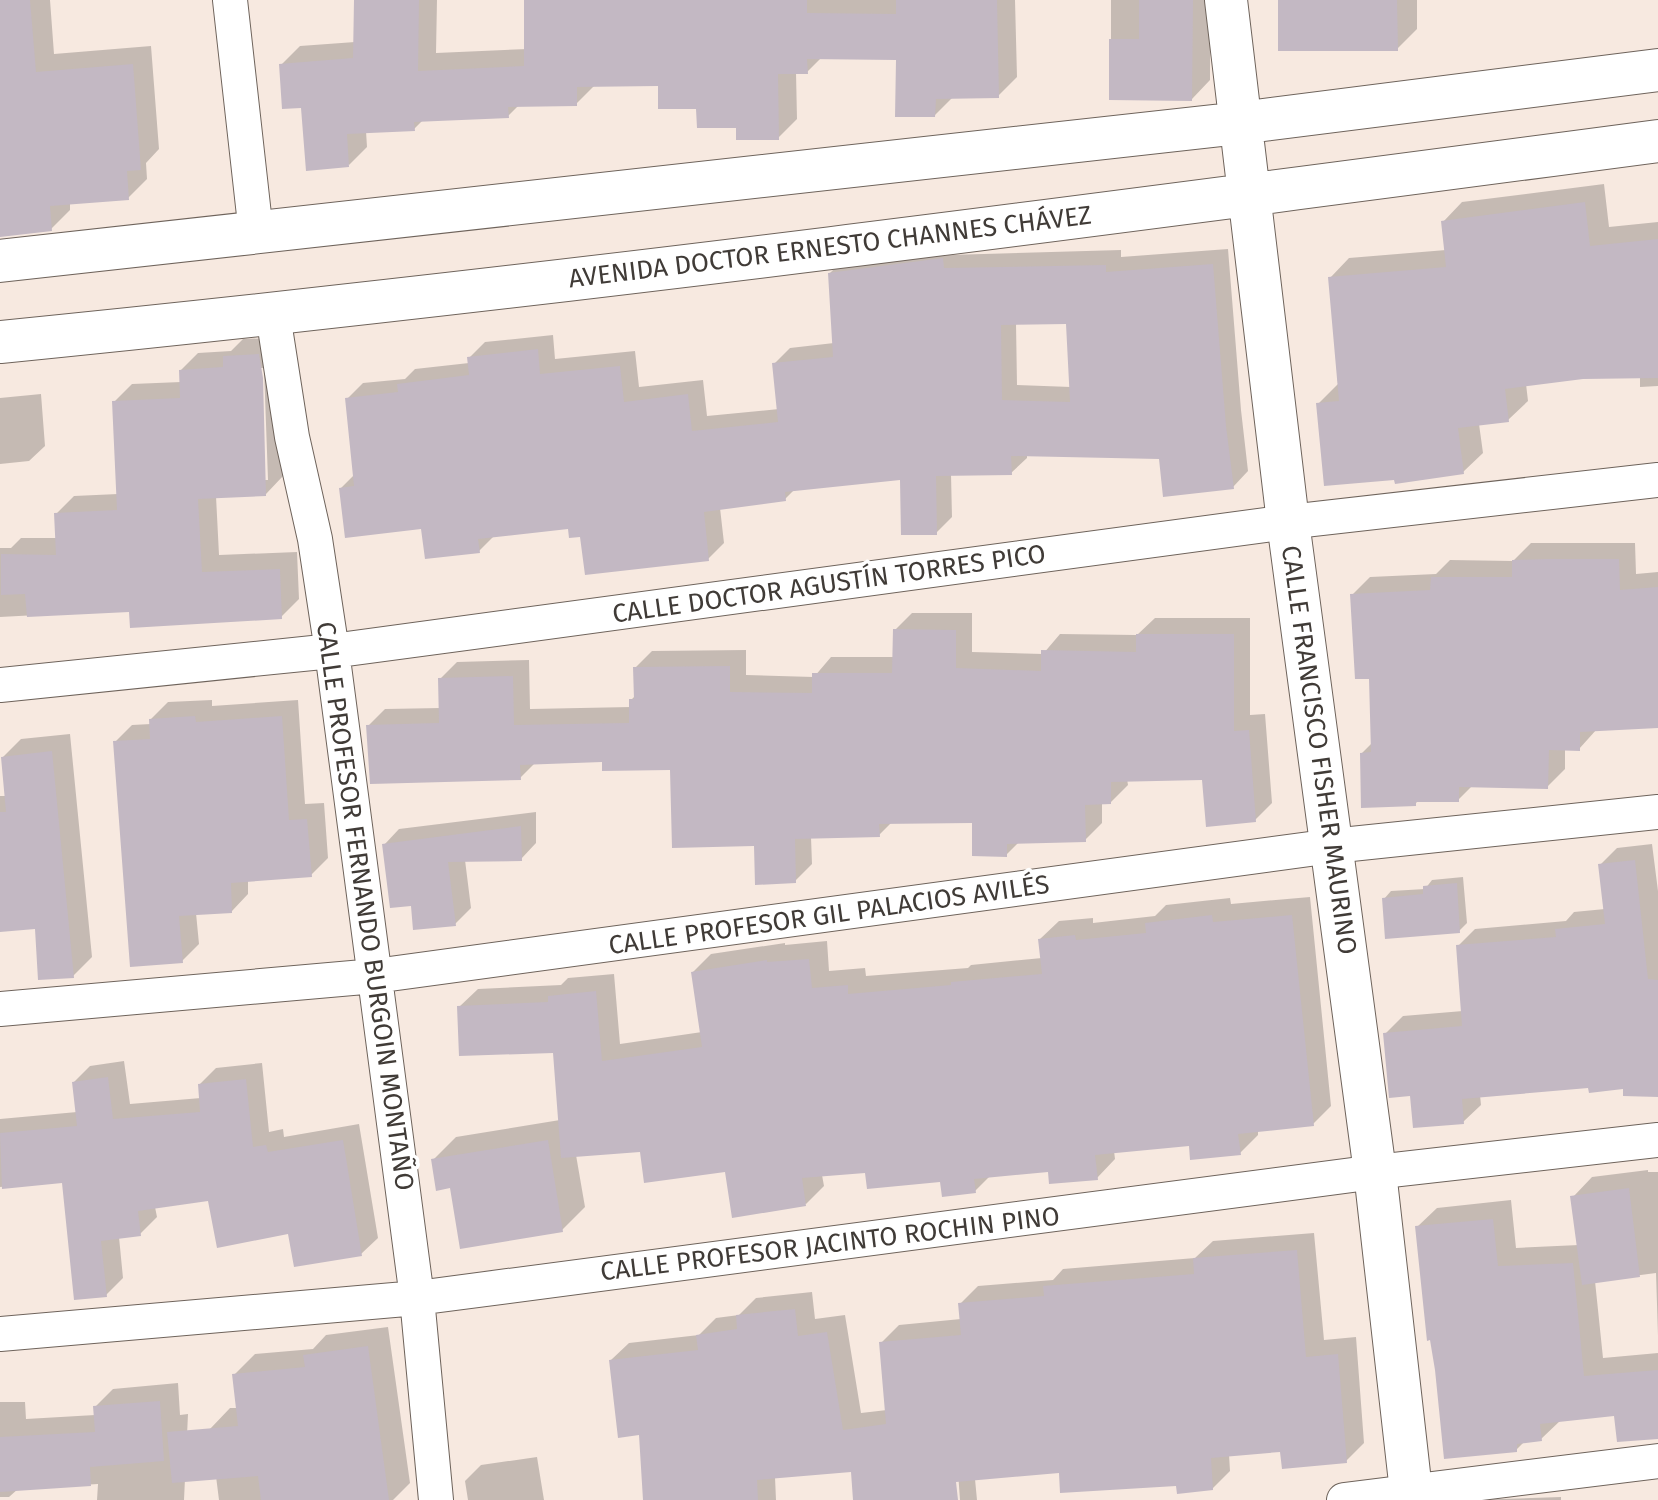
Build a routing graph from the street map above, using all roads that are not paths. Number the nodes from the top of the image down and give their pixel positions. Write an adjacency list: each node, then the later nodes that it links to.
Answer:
1 (230, 0): 7 (street)
2 (1226, 0): 4 (street, CALLE FRANCISCO FISHER MAURINO)
3 (1658, 70): 4 (street)
4 (1240, 123): 6 (street, CALLE FRANCISCO FISHER MAURINO); 7 (street)
5 (1658, 141): 6 (street, AVENIDA DOCTOR ERNESTO CHANNES CHÁVEZ)
6 (1249, 195): 9 (street, AVENIDA DOCTOR ERNESTO CHANNES CHÁVEZ); 12 (street, CALLE FRANCISCO FISHER MAURINO)
7 (256, 233): 8 (street)
8 (0, 261)
9 (273, 315): 10 (street, AVENIDA DOCTOR ERNESTO CHANNES CHÁVEZ); 13 (street, CALLE PROFESOR FERNANDO BURGOIN MONTAÑO)
10 (0, 342)
11 (1658, 480): 12 (street, CALLE DOCTOR AGUSTÍN TORRES PICO)
12 (1288, 522): 13 (street, CALLE DOCTOR AGUSTÍN TORRES PICO); 16 (street, CALLE FRANCISCO FISHER MAURINO)
13 (332, 651): 14 (street, CALLE DOCTOR AGUSTÍN TORRES PICO); 17 (street, CALLE PROFESOR FERNANDO BURGOIN MONTAÑO)
14 (0, 685)
15 (1658, 812): 16 (street, CALLE PROFESOR GIL PALACIOS AVILÉS)
16 (1332, 846): 17 (street, CALLE PROFESOR GIL PALACIOS AVILÉS); 20 (street, CALLE FRANCISCO FISHER MAURINO)
17 (375, 976): 18 (street, CALLE PROFESOR GIL PALACIOS AVILÉS); 21 (street, CALLE PROFESOR FERNANDO BURGOIN MONTAÑO)
18 (0, 1009)
19 (1658, 1140): 20 (street, CALLE PROFESOR JACINTO ROCHIN PINO)
20 (1375, 1172): 21 (street, CALLE PROFESOR JACINTO ROCHIN PINO); 24 (street, CALLE FRANCISCO FISHER MAURINO)
21 (417, 1298): 22 (street, CALLE PROFESOR JACINTO ROCHIN PINO); 25 (street, CALLE PROFESOR FERNANDO BURGOIN MONTAÑO)
22 (0, 1334)
23 (1658, 1461): 24 (street)
24 (1412, 1496): 26 (street)
25 (436, 1500)
26 (1344, 1500)

